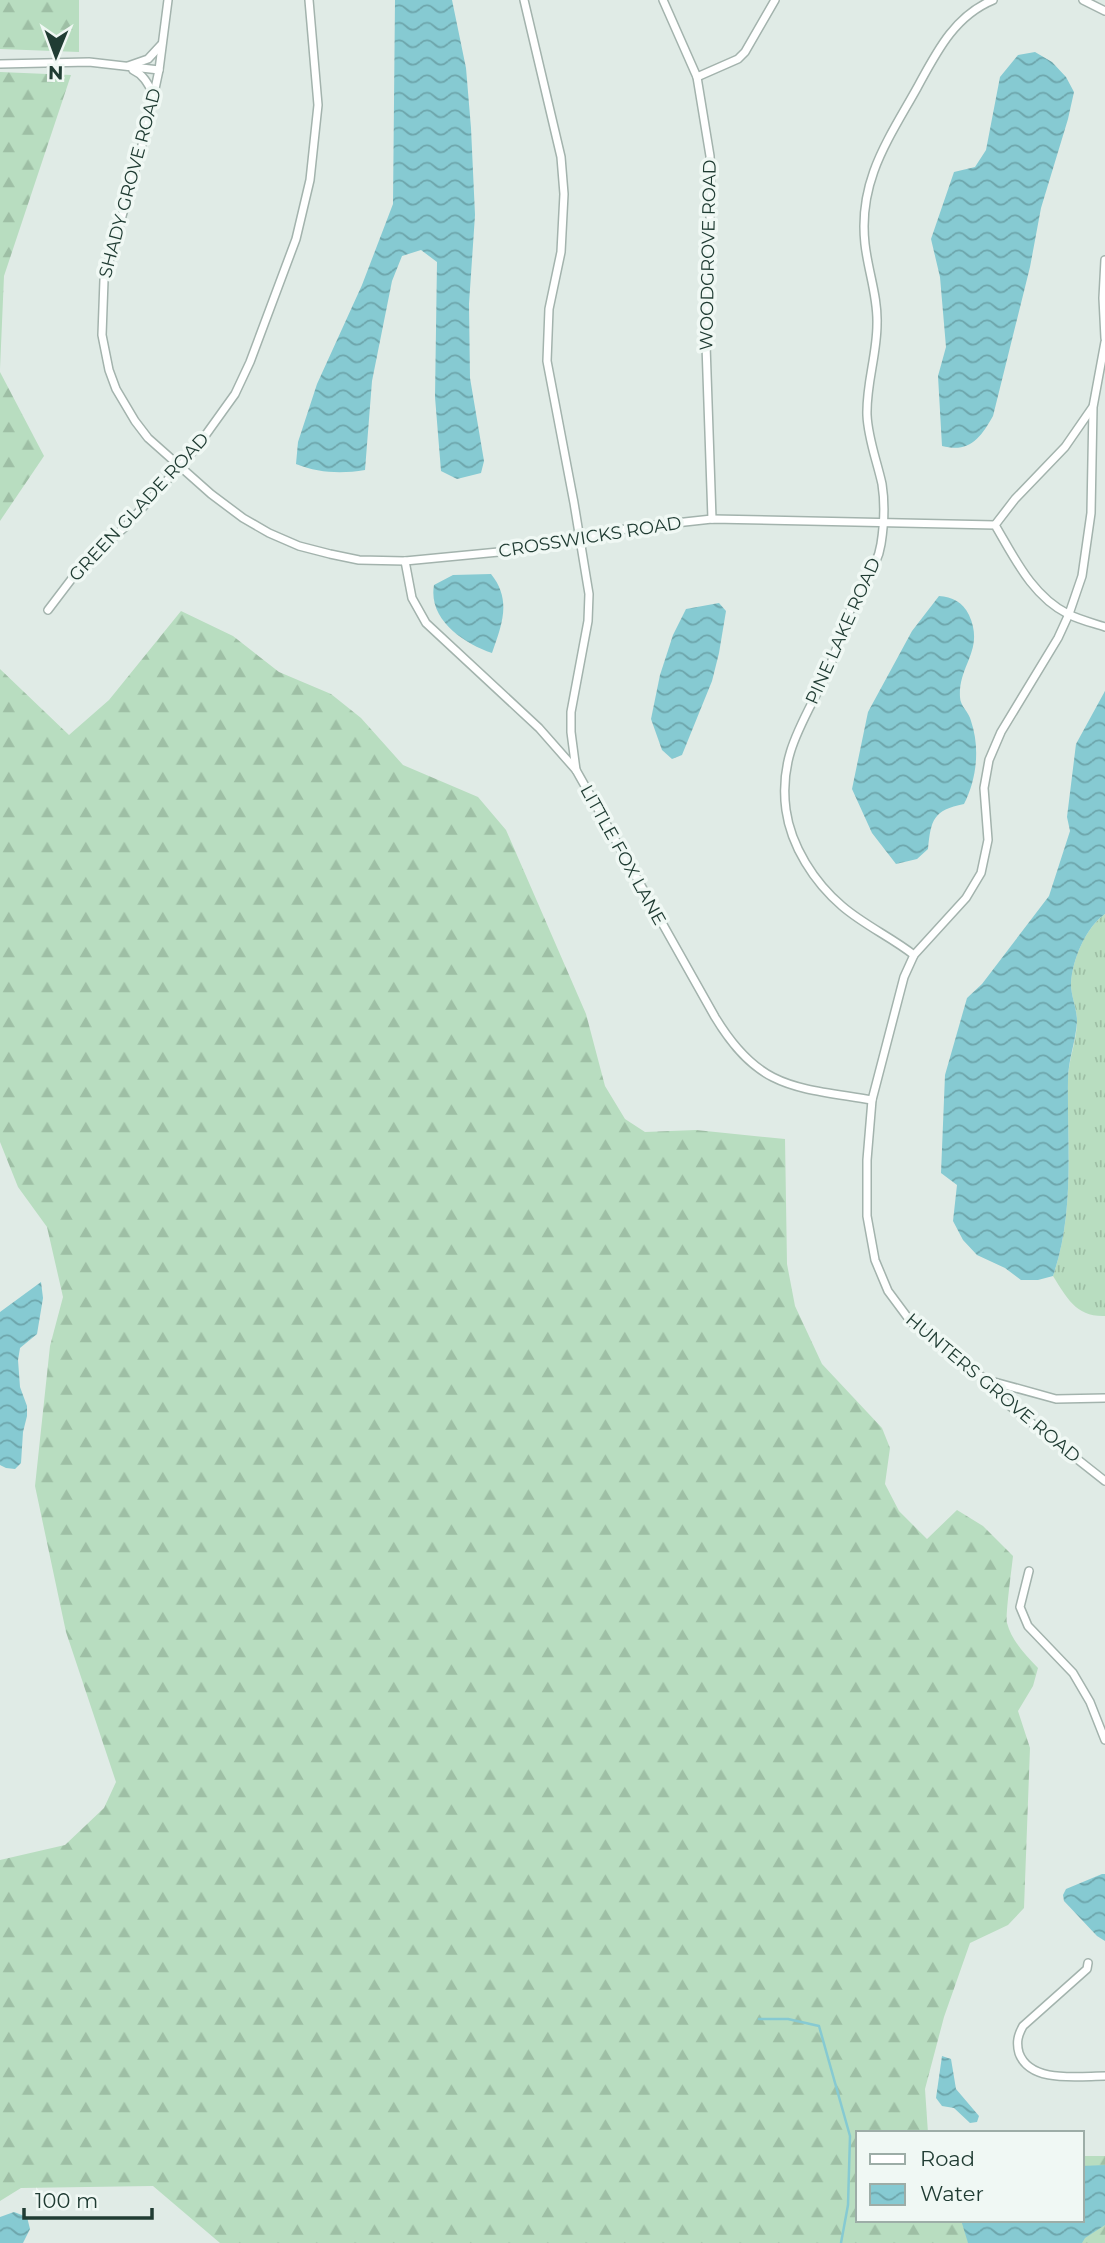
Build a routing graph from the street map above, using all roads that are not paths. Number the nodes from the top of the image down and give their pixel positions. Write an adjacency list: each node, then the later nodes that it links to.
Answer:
1 (167, 0): 9 (street, SHADY GROVE ROAD)
2 (309, 0): 18 (street, GREEN GLADE ROAD)
3 (524, 0): 22 (street)
4 (663, 0): 13 (street, WOODGROVE ROAD)
5 (775, 0): 13 (street)
6 (993, 0): 20 (street, PINE LAKE ROAD)
7 (1083, 0): 8 (street)
8 (1105, 11)
9 (163, 41): 11 (street); 12 (street, SHADY GROVE ROAD)
10 (0, 64): 11 (street)
11 (126, 66): 12 (street); 14 (street)
12 (159, 70): 14 (street, SHADY GROVE ROAD)
13 (697, 77): 19 (street, WOODGROVE ROAD)
14 (154, 95): 18 (street, SHADY GROVE ROAD)
15 (1105, 260): 16 (street, HUNTERS GROVE ROAD)
16 (1105, 340): 17 (street, HUNTERS GROVE ROAD)
17 (1093, 407): 21 (street); 25 (street, HUNTERS GROVE ROAD)
18 (181, 467): 23 (street, CROSSWICKS ROAD); 24 (street, GREEN GLADE ROAD)
19 (712, 519): 20 (street, CROSSWICKS ROAD); 22 (street, CROSSWICKS ROAD)
20 (883, 521): 21 (street, CROSSWICKS ROAD); 28 (street, PINE LAKE ROAD)
21 (995, 524): 25 (street)
22 (580, 539): 23 (street, CROSSWICKS ROAD); 27 (street)
23 (405, 562): 27 (street, LITTLE FOX LANE)
24 (48, 610)
25 (1069, 614): 26 (street); 28 (street, HUNTERS GROVE ROAD)
26 (1105, 627)
27 (576, 770): 29 (street, LITTLE FOX LANE)
28 (914, 955): 29 (street, HUNTERS GROVE ROAD)
29 (872, 1100): 30 (street, HUNTERS GROVE ROAD)
30 (987, 1380): 31 (street); 32 (street, HUNTERS GROVE ROAD)
31 (1105, 1398)
32 (1105, 1481)
33 (1029, 1571): 34 (street)
34 (1105, 1740)
35 (1088, 1962): 36 (street)
36 (1105, 2076)

